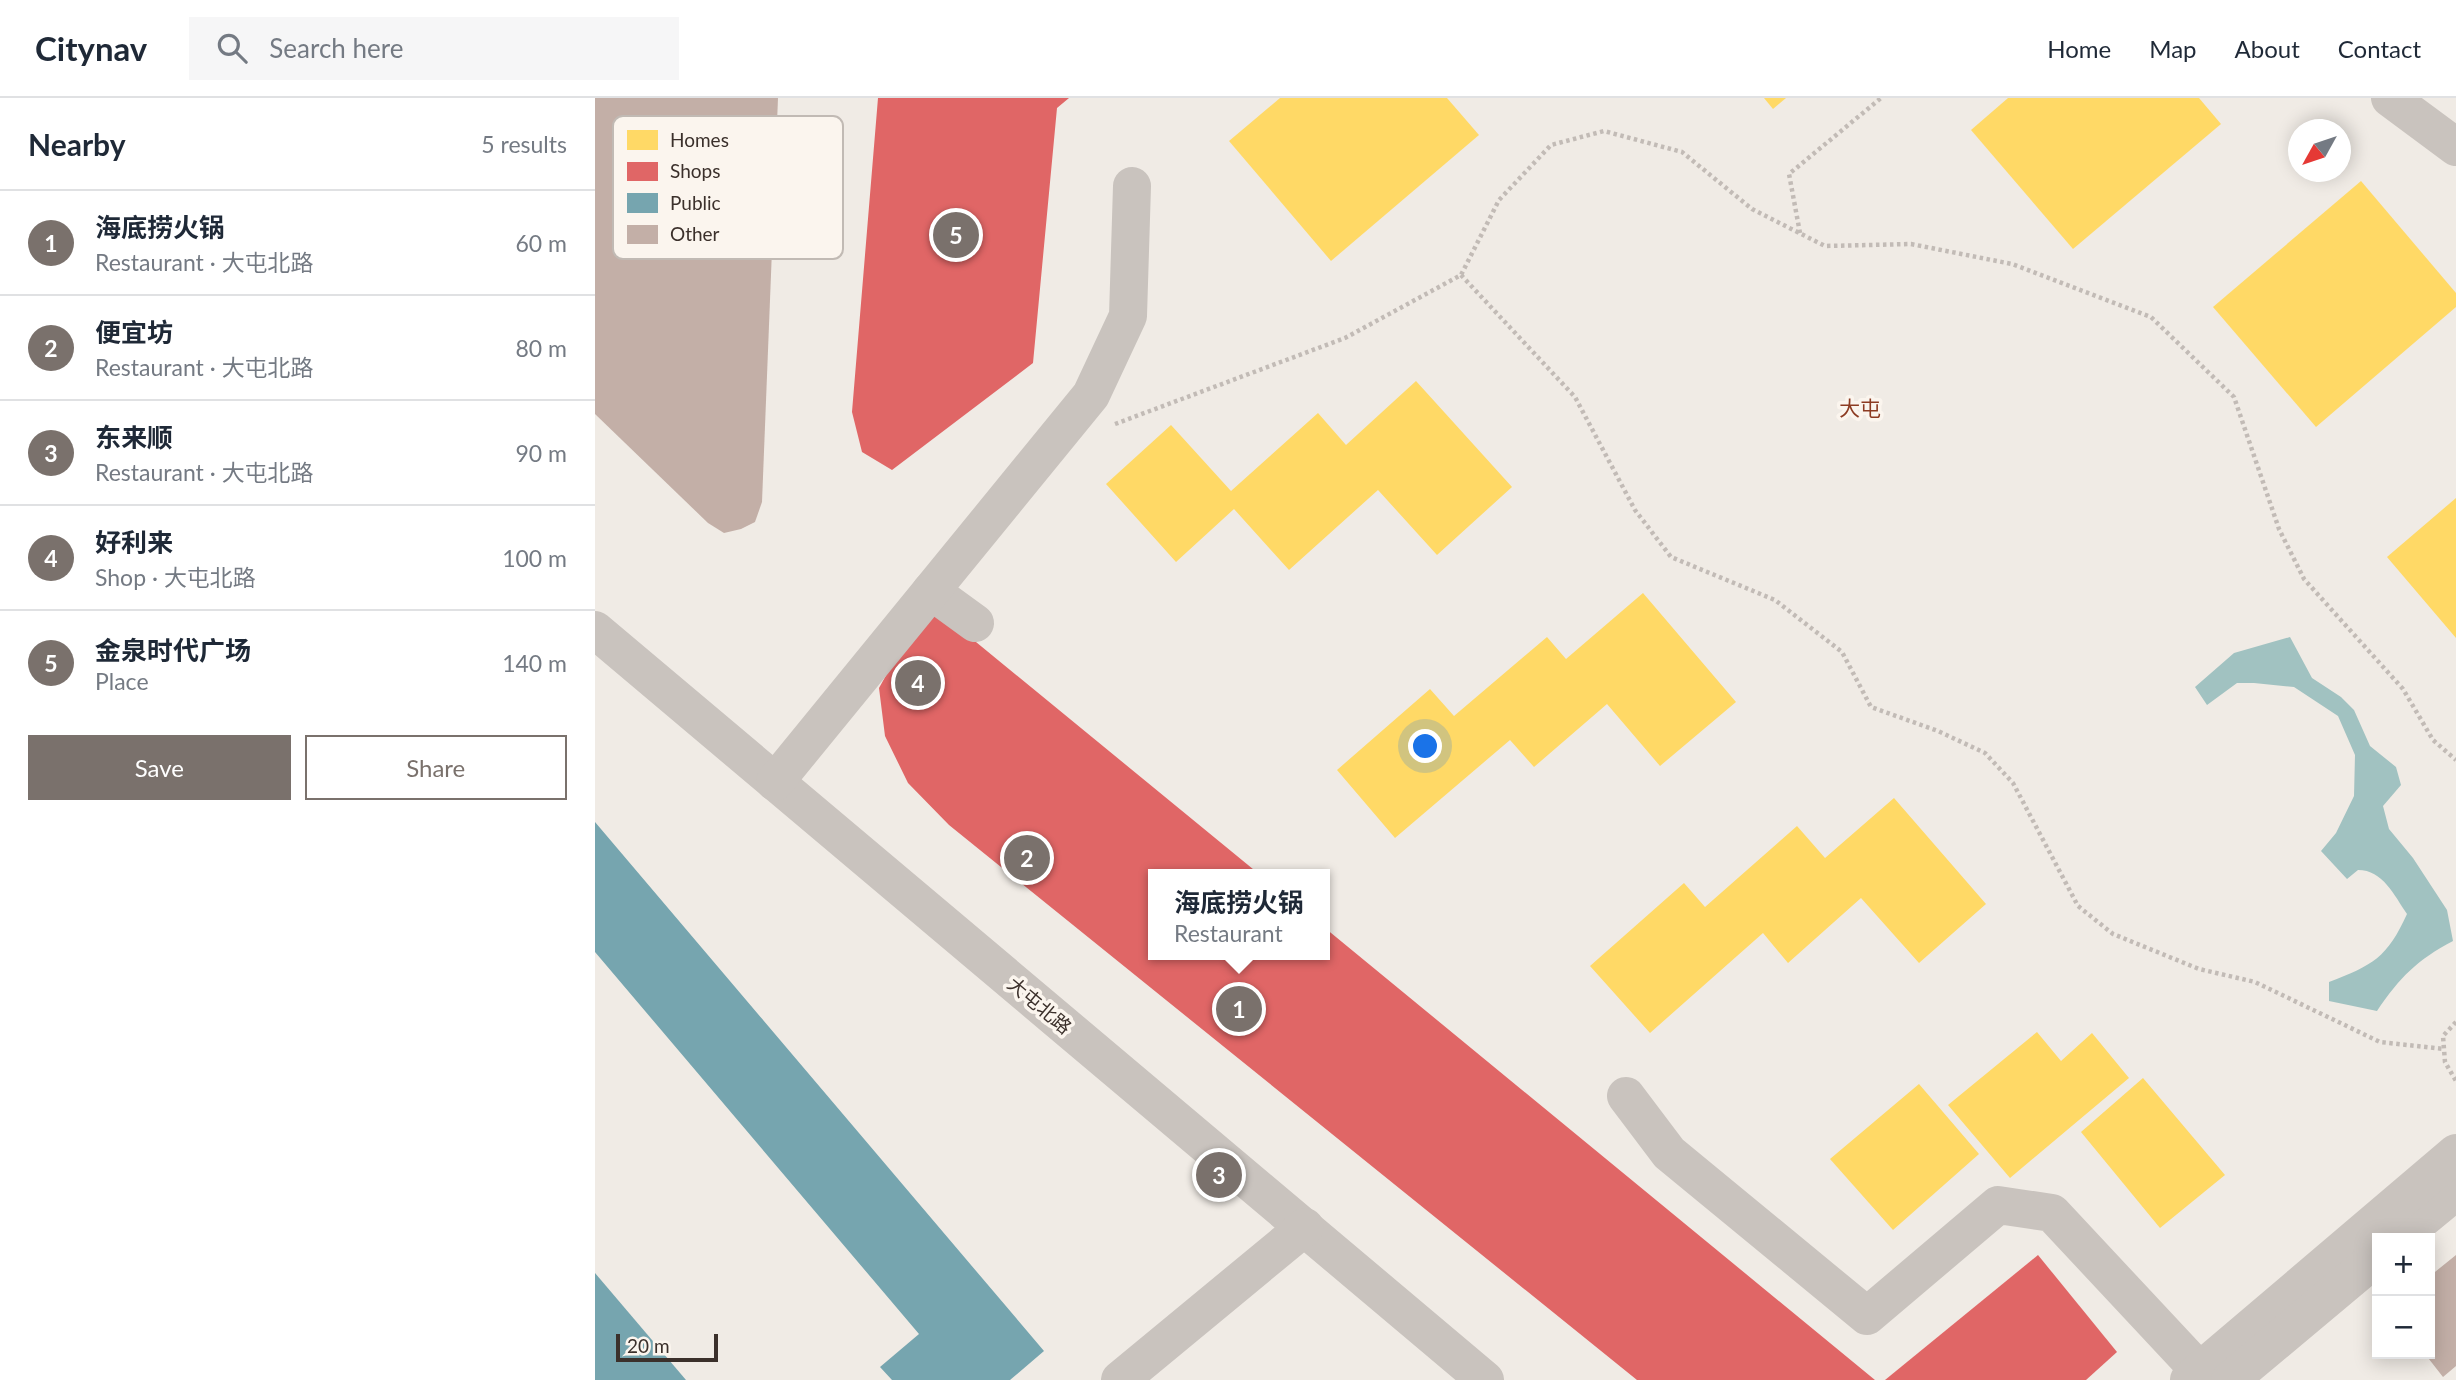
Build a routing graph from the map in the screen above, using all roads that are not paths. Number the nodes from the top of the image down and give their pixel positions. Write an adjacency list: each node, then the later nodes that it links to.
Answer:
1 (2390, 98): 2 (street)
2 (2456, 147)
3 (1132, 186): 4 (street)
4 (931, 591): 5 (street); 7 (street)
5 (975, 623)
6 (595, 630): 7 (street, 大屯北路)
7 (775, 782): 11 (street, 大屯北路)
8 (1626, 1096): 14 (street)
9 (2456, 1153): 14 (street)
10 (2456, 1191): 12 (street)
11 (1305, 1227): 15 (street); 16 (street, 大屯北路)
12 (2405, 1233)
13 (2372, 1261): 14 (street)
14 (2207, 1378)
15 (1120, 1380)
16 (1485, 1380)

